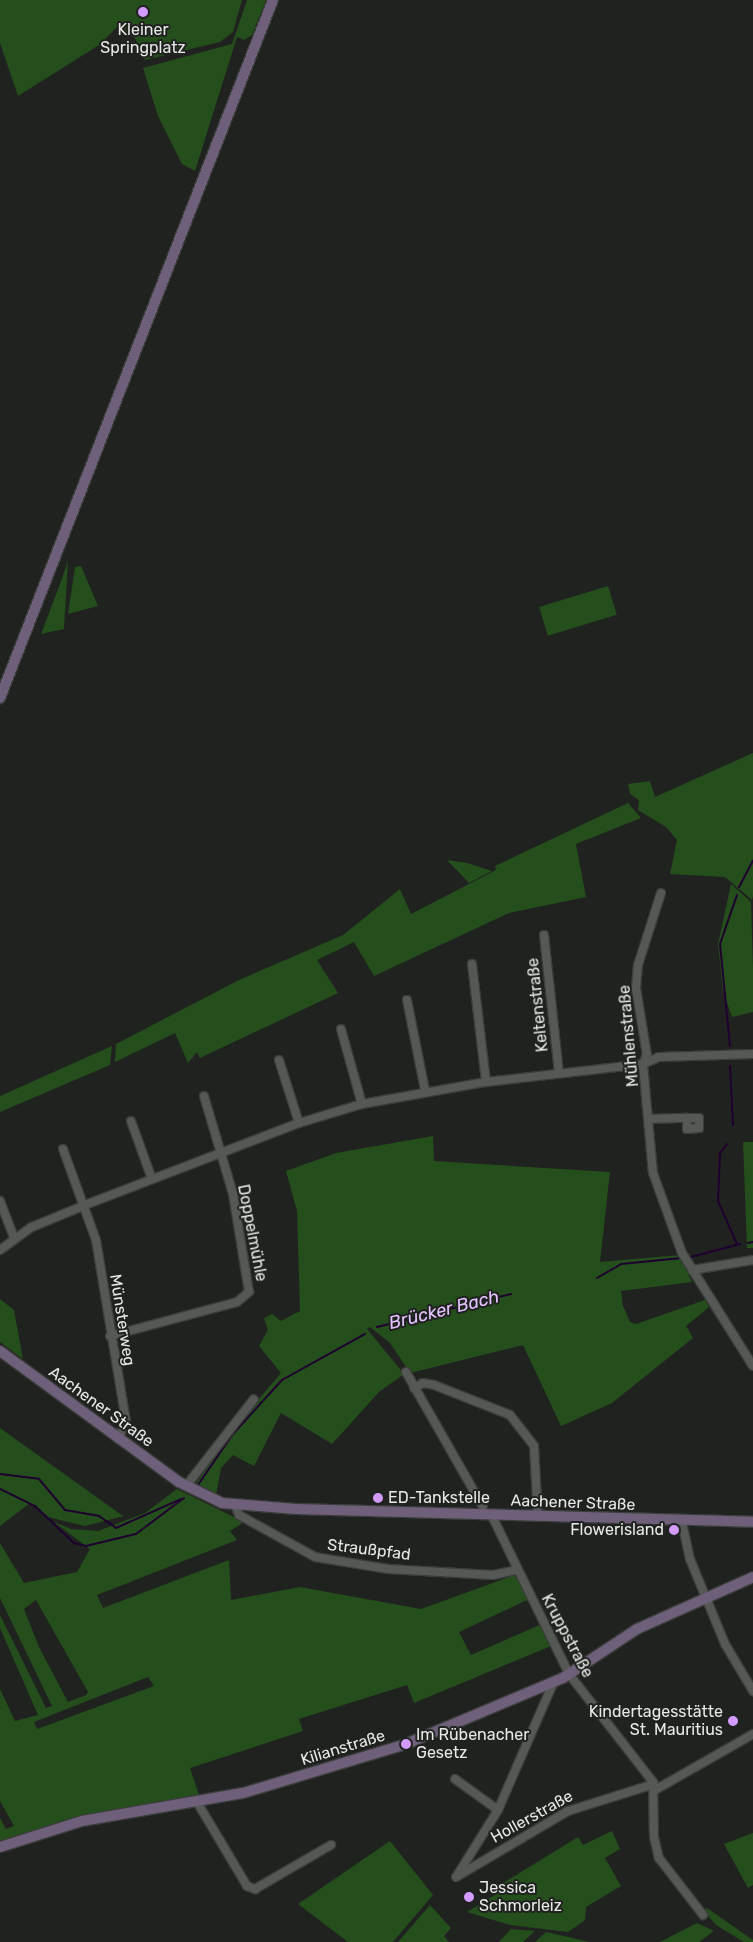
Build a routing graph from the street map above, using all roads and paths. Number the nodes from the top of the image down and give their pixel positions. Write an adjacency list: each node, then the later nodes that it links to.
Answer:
1 (273, 0): 2 (main road)
2 (0, 698)
3 (661, 893): 10 (street, Mühlenstraße)
4 (544, 935): 11 (street, Keltenstraße)
5 (472, 964): 12 (street)
6 (407, 1000): 13 (street)
7 (341, 1029): 15 (street)
8 (753, 1054): 10 (street, Keltenstraße)
9 (279, 1060): 19 (street)
10 (643, 1064): 11 (street, Keltenstraße); 17 (street, Mühlenstraße)
11 (559, 1073): 12 (street, Keltenstraße)
12 (486, 1082): 13 (street, Keltenstraße)
13 (424, 1090): 15 (street, Keltenstraße)
14 (204, 1096): 21 (street)
15 (362, 1104): 19 (street, Keltenstraße)
16 (687, 1118): 17 (street)
17 (650, 1119): 28 (street, Mühlenstraße)
18 (131, 1121): 22 (street)
19 (299, 1123): 21 (street, Keltenstraße)
20 (63, 1148): 24 (street)
21 (217, 1153): 22 (street, Keltenstraße); 29 (street, Doppelmühle)
22 (152, 1179): 24 (street, Keltenstraße)
23 (0, 1202): 25 (street)
24 (85, 1205): 25 (street, Keltenstraße); 29 (street, Münsterweg)
25 (14, 1237): 26 (street, Keltenstraße)
26 (0, 1250)
27 (753, 1260): 28 (street)
28 (690, 1267): 31 (street, Mühlenstraße)
29 (110, 1336): 35 (street, Münsterweg)
30 (0, 1351): 35 (main road, Aachener Straße)
31 (753, 1366)
32 (406, 1372): 33 (street)
33 (414, 1388): 38 (street); 40 (street)
34 (254, 1399): 36 (street)
35 (118, 1439): 36 (main road, Aachener Straße)
36 (186, 1486): 37 (main road, Aachener Straße)
37 (235, 1505): 39 (main road, Aachener Straße); 43 (street, Straußpfad)
38 (483, 1508)
39 (492, 1516): 40 (main road, Aachener Straße); 43 (street, Kruppstraße)
40 (538, 1517): 41 (main road, Aachener Straße)
41 (682, 1522): 42 (main road, Aachener Straße); 45 (street)
42 (753, 1522)
43 (517, 1570): 46 (street, Kruppstraße)
44 (753, 1577): 45 (main road, Kilianstraße)
45 (705, 1596): 46 (main road, Kilianstraße); 48 (street)
46 (569, 1674): 47 (main road, Kilianstraße); 51 (street, Kruppstraße)
47 (554, 1681): 52 (main road, Kilianstraße); 53 (street)
48 (753, 1691)
49 (753, 1734): 51 (street, Hollerstraße)
50 (455, 1779): 53 (street)
51 (655, 1787): 53 (street, Hollerstraße); 56 (street)
52 (197, 1802): 54 (street); 55 (main road, Kilianstraße)
53 (498, 1810)
54 (331, 1845)
55 (0, 1847)
56 (703, 1915)

